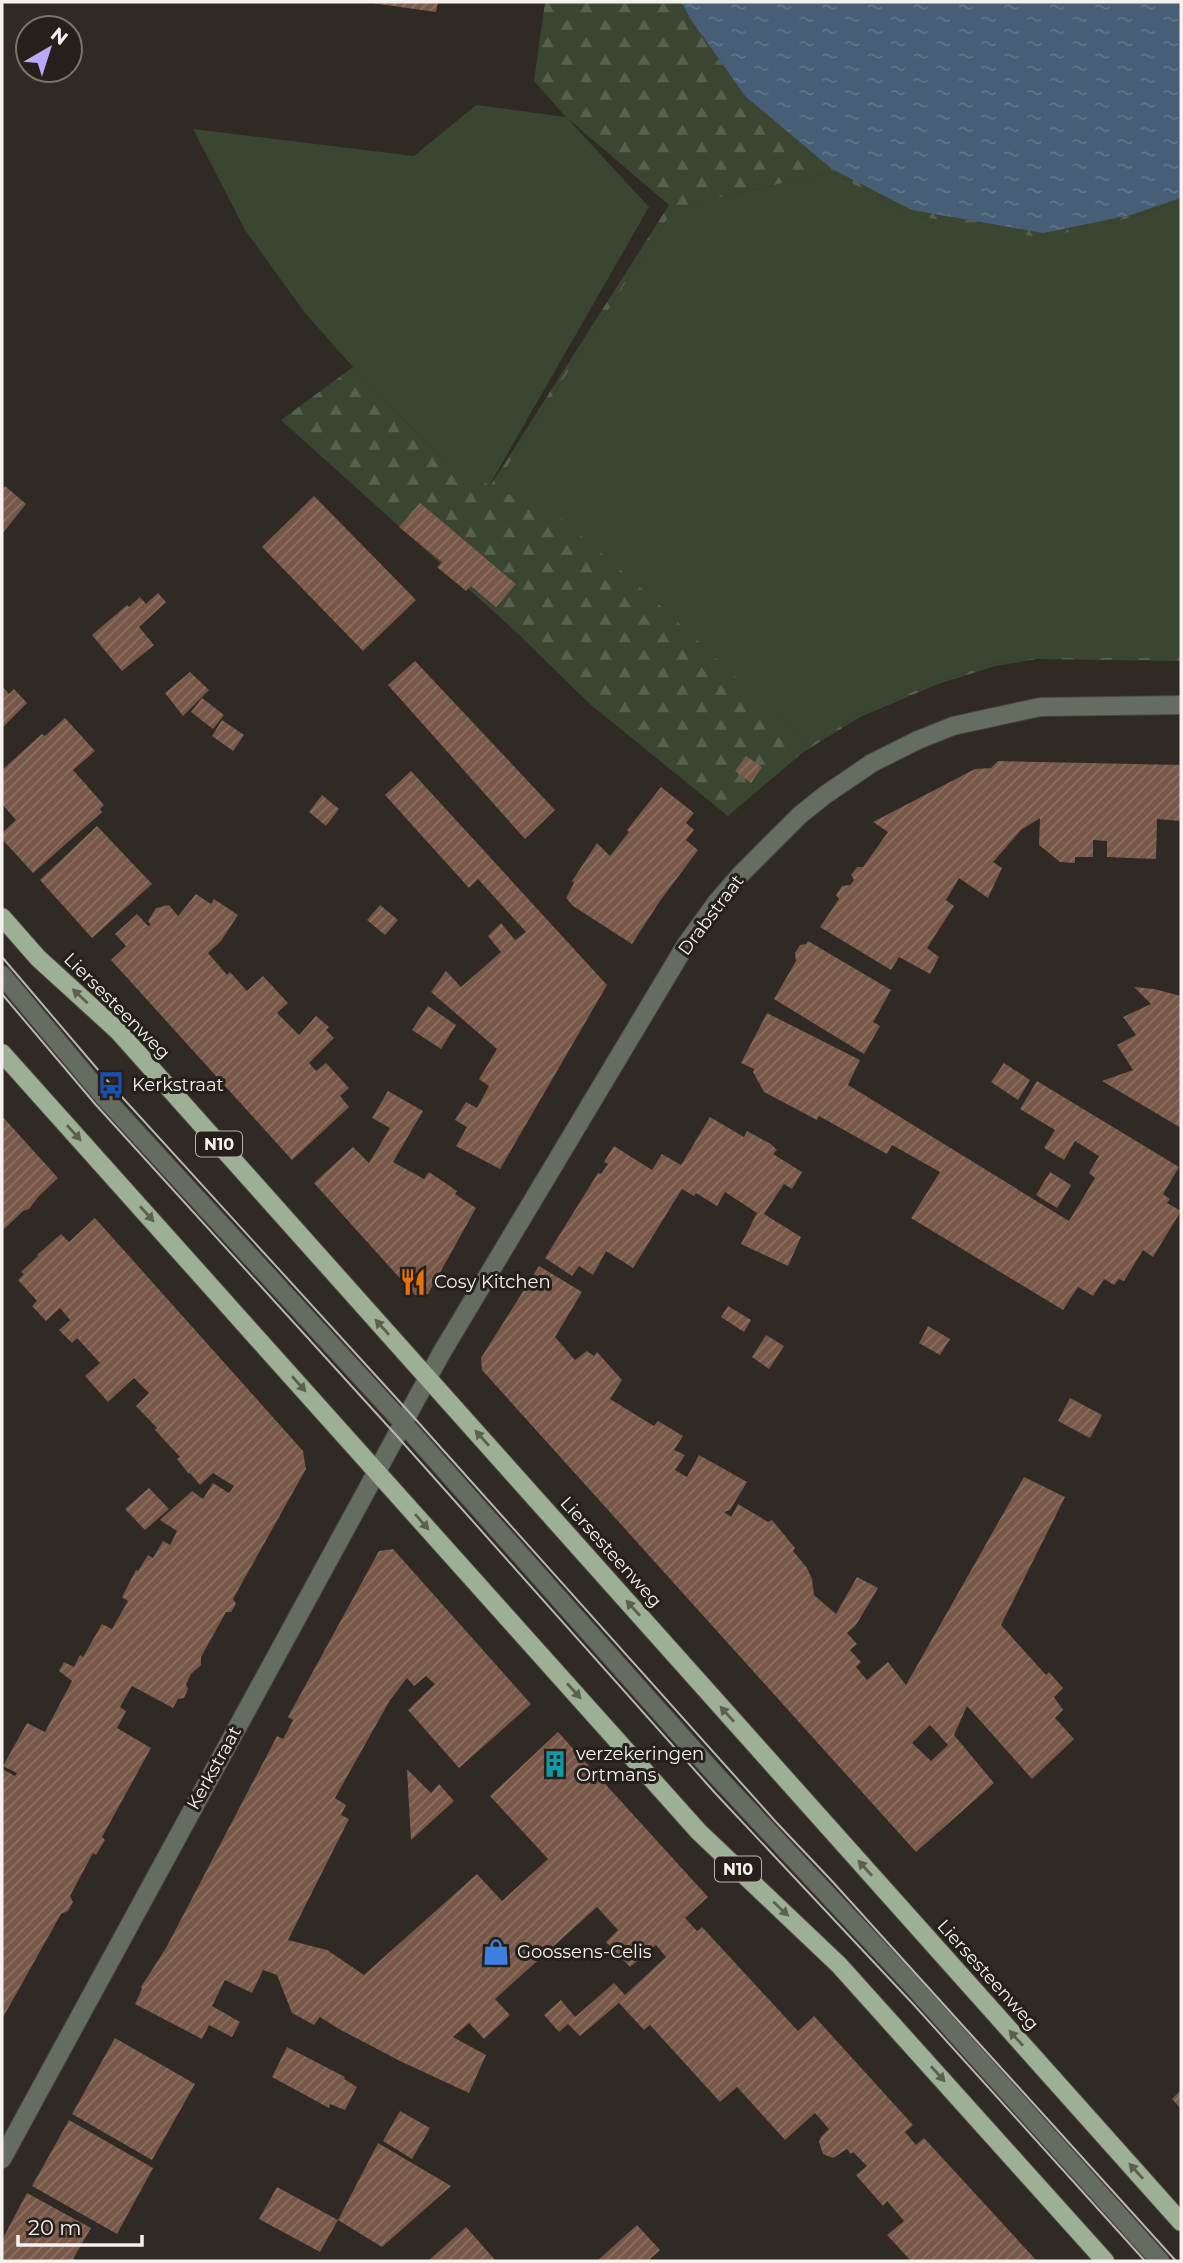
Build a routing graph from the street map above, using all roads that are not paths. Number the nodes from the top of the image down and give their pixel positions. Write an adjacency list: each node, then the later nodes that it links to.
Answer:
1 (1181, 705): 5 (street, Drabstraat)
2 (2, 917): 5 (main road, Liersesteenweg / N10, one-way to 2)
3 (2, 975): 6 (street)
4 (2, 1052): 7 (main road, N10, one-way to 7)
5 (427, 1378): 6 (street, Kerkstraat); 9 (main road, Liersesteenweg / N10, one-way to 5)
6 (403, 1423): 7 (street, Kerkstraat); 11 (street)
7 (377, 1470): 8 (street, Kerkstraat); 10 (main road, N10, one-way to 10)
8 (2, 2159)
9 (1181, 2222)
10 (1105, 2261)
11 (1160, 2261)

